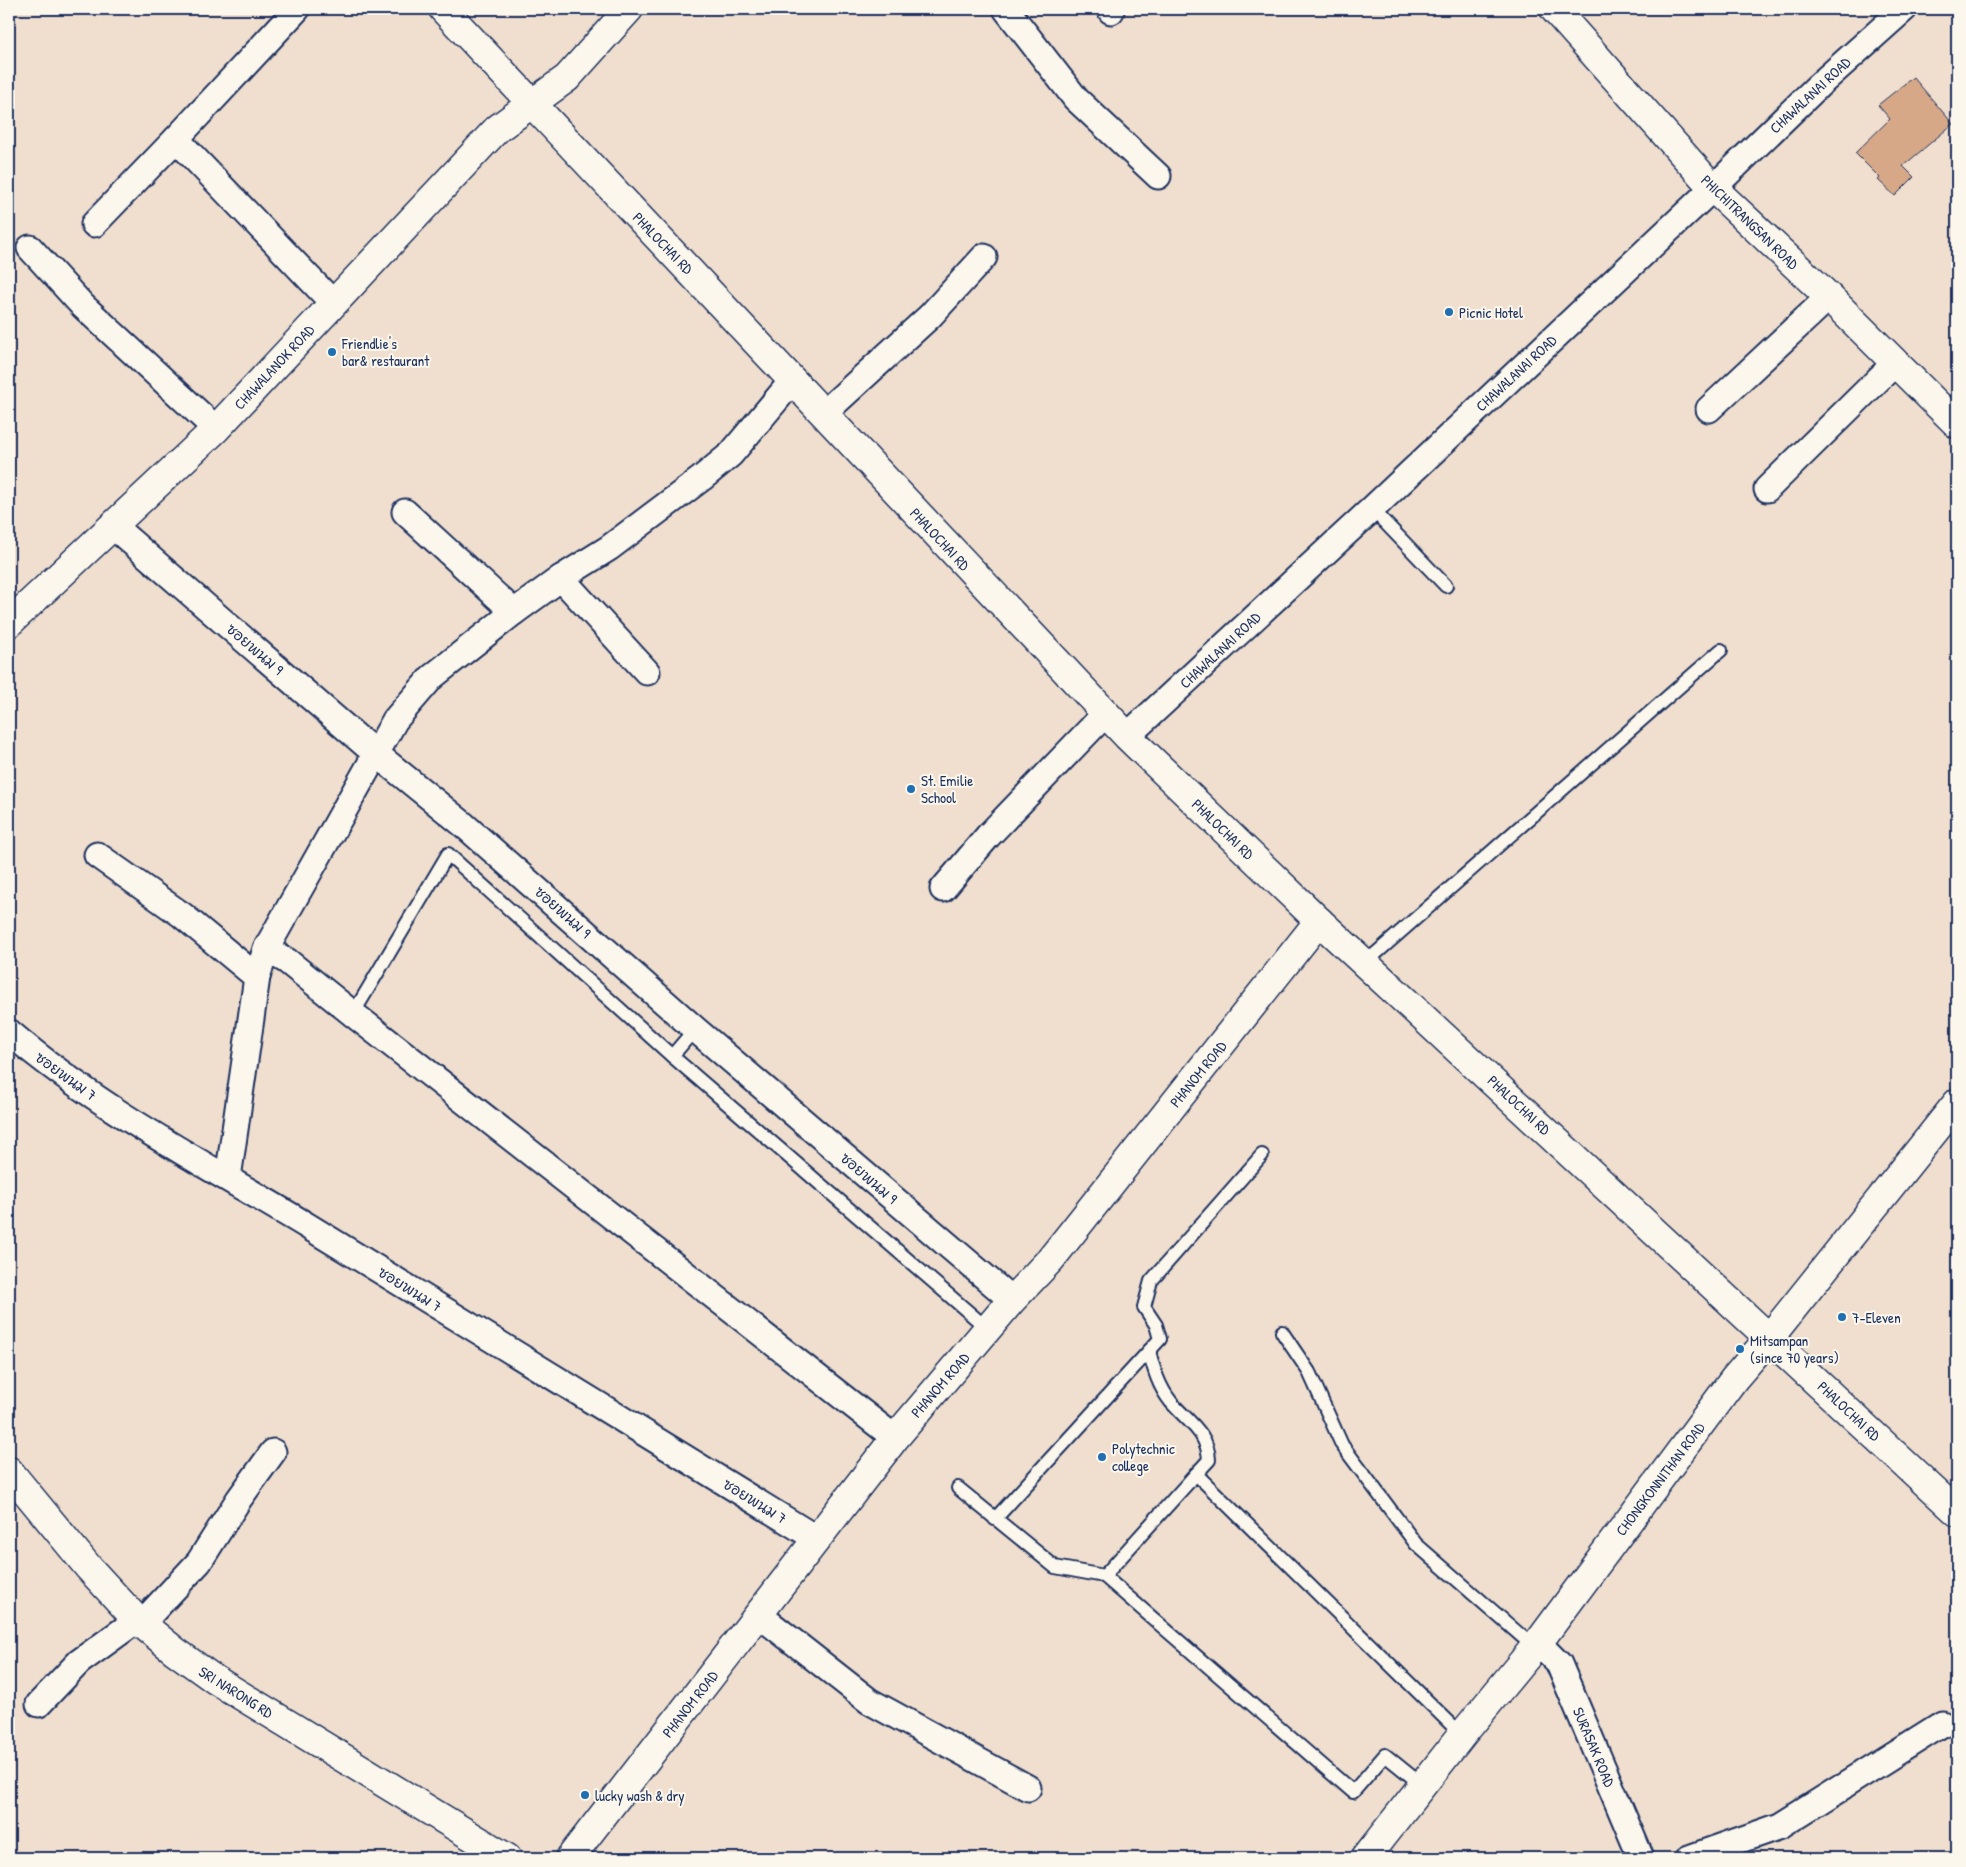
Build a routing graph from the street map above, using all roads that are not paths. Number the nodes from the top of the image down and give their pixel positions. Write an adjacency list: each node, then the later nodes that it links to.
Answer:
1 (297, 9): 8 (street)
2 (443, 9): 7 (street, PHALOCHAI RD)
3 (629, 9): 7 (street, CHAWALANOK ROAD)
4 (1006, 9): 9 (street)
5 (1554, 9): 10 (street, PHICHITRANGSAN ROAD)
6 (1904, 9): 10 (street, CHAWALANAI ROAD)
7 (531, 104): 15 (street, CHAWALANOK ROAD); 17 (street, PHALOCHAI RD)
8 (176, 139): 11 (street); 15 (street)
9 (1158, 176)
10 (1713, 188): 14 (street, PHICHITRANGSAN ROAD); 23 (street, CHAWALANAI ROAD)
11 (94, 224)
12 (30, 248): 21 (street)
13 (984, 257): 19 (street)
14 (1829, 297): 16 (street, PHICHITRANGSAN ROAD); 18 (street)
15 (334, 304): 21 (street, CHAWALANOK ROAD)
16 (1894, 363): 20 (street, PHICHITRANGSAN ROAD); 22 (street)
17 (793, 380): 19 (street, PHALOCHAI RD); 26 (street)
18 (1709, 409)
19 (823, 414): 32 (street, PHALOCHAI RD)
20 (1957, 424)
21 (216, 429): 25 (street, CHAWALANOK ROAD)
22 (1767, 489)
23 (1372, 509): 27 (lane); 33 (street, CHAWALANAI ROAD)
24 (405, 512): 28 (street)
25 (113, 526): 29 (street, CHAWALANOK ROAD); 34 (street, ซอยพนม 9)
26 (561, 578): 28 (street); 31 (street)
27 (1446, 586)
28 (514, 612): 34 (street)
29 (9, 623)
30 (1721, 650): 39 (lane)
31 (647, 672)
32 (1105, 714): 33 (street, PHALOCHAI RD); 36 (street)
33 (1127, 736): 37 (street, PHALOCHAI RD)
34 (375, 753): 38 (street); 42 (street, ซอยพนม 9)
35 (97, 855): 40 (street)
36 (944, 889)
37 (1319, 921): 39 (street, PHALOCHAI RD); 48 (street, PHANOM ROAD)
38 (266, 950): 40 (street); 41 (street)
39 (1365, 963): 51 (street, PHALOCHAI RD)
40 (257, 977): 47 (street)
41 (353, 1014): 44 (lane); 53 (street)
42 (695, 1030): 44 (lane); 48 (street, ซอยพนม 9)
43 (9, 1032): 47 (street, ซอยพนม 7)
44 (672, 1056): 49 (lane)
45 (1957, 1103): 51 (street, CHONGKONNITHAN ROAD)
46 (1262, 1155): 52 (lane)
47 (228, 1178): 60 (street, ซอยพนม 7)
48 (1012, 1300): 49 (street, PHANOM ROAD)
49 (988, 1329): 53 (street, PHANOM ROAD)
50 (1282, 1332): 64 (lane)
51 (1770, 1337): 58 (street, PHALOCHAI RD); 64 (street, CHONGKONNITHAN ROAD)
52 (1149, 1352): 56 (lane); 59 (lane)
53 (895, 1438): 60 (street, PHANOM ROAD)
54 (274, 1452): 63 (street)
55 (9, 1471): 63 (street, SRI NARONG RD)
56 (1196, 1474): 61 (lane); 67 (lane)
57 (958, 1488): 59 (lane)
58 (1957, 1512)
59 (995, 1519): 61 (lane)
60 (817, 1539): 62 (street, PHANOM ROAD)
61 (1104, 1576): 68 (lane)
62 (758, 1614): 69 (street); 71 (street, PHANOM ROAD)
63 (139, 1622): 65 (street); 70 (street, SRI NARONG RD)
64 (1536, 1645): 67 (street, CHONGKONNITHAN ROAD); 73 (street, SURASAK ROAD)
65 (39, 1704)
66 (1942, 1724): 74 (street)
67 (1462, 1735): 68 (street, CHONGKONNITHAN ROAD)
68 (1422, 1785): 72 (street, CHONGKONNITHAN ROAD)
69 (1028, 1788)
70 (507, 1858)
71 (570, 1858)
72 (1365, 1858)
73 (1641, 1858)
74 (1689, 1858)

